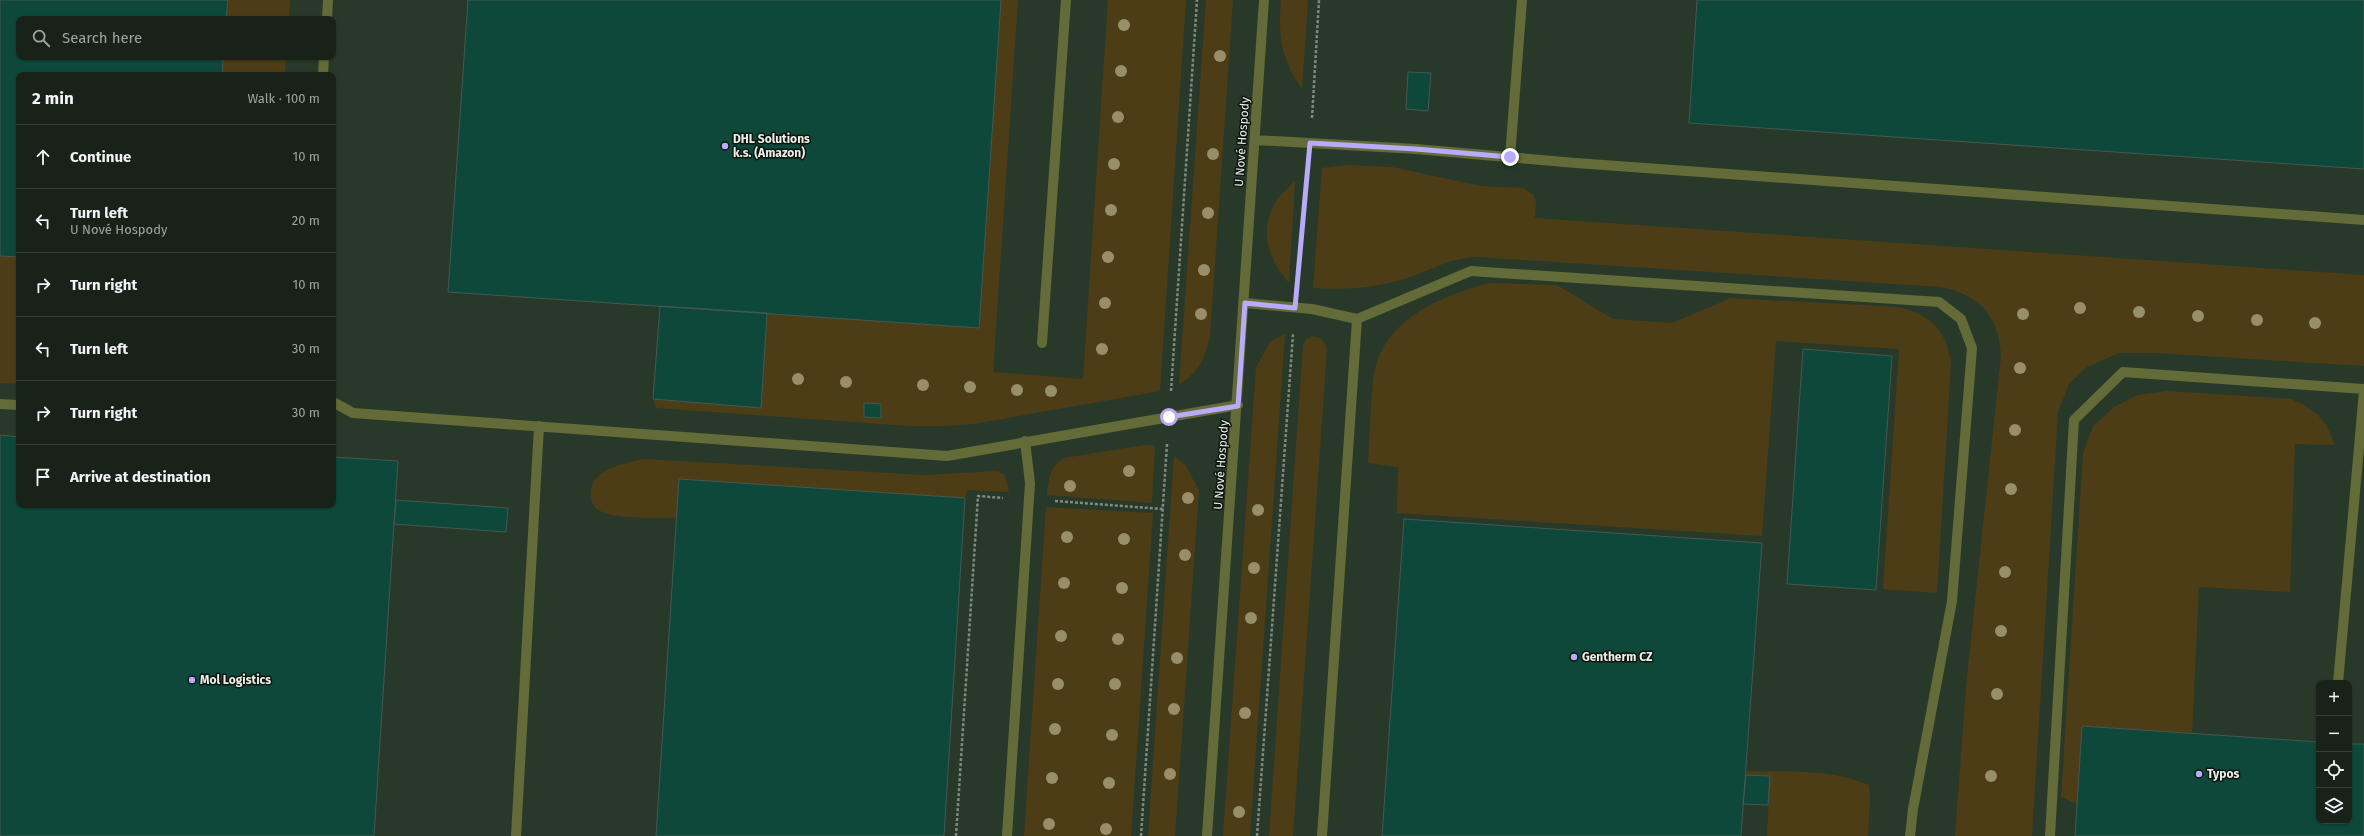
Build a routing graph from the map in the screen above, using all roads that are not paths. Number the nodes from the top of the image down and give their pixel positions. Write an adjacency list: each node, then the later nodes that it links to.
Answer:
1 (328, 0): 5 (street)
2 (1066, 0): 13 (street)
3 (1264, 0): 8 (street, U Nové Hospody)
4 (1522, 0): 9 (street)
5 (327, 16)
6 (324, 60): 7 (street)
7 (323, 72)
8 (1255, 140): 9 (street); 11 (street, U Nové Hospody)
9 (1510, 157): 10 (street)
10 (2364, 220)
11 (1245, 303): 12 (street); 18 (street, U Nové Hospody)
12 (1357, 319): 25 (street); 26 (street)
13 (1042, 343)
14 (2364, 390): 21 (street); 27 (street)
15 (0, 404): 17 (street)
16 (336, 404): 19 (street)
17 (16, 405)
18 (1238, 406): 20 (street); 24 (street, U Nové Hospody)
19 (538, 426): 20 (street); 22 (street)
20 (1025, 441): 23 (street)
21 (2338, 680)
22 (516, 836)
23 (1007, 836)
24 (1207, 836)
25 (1322, 836)
26 (1910, 836)
27 (2050, 836)

